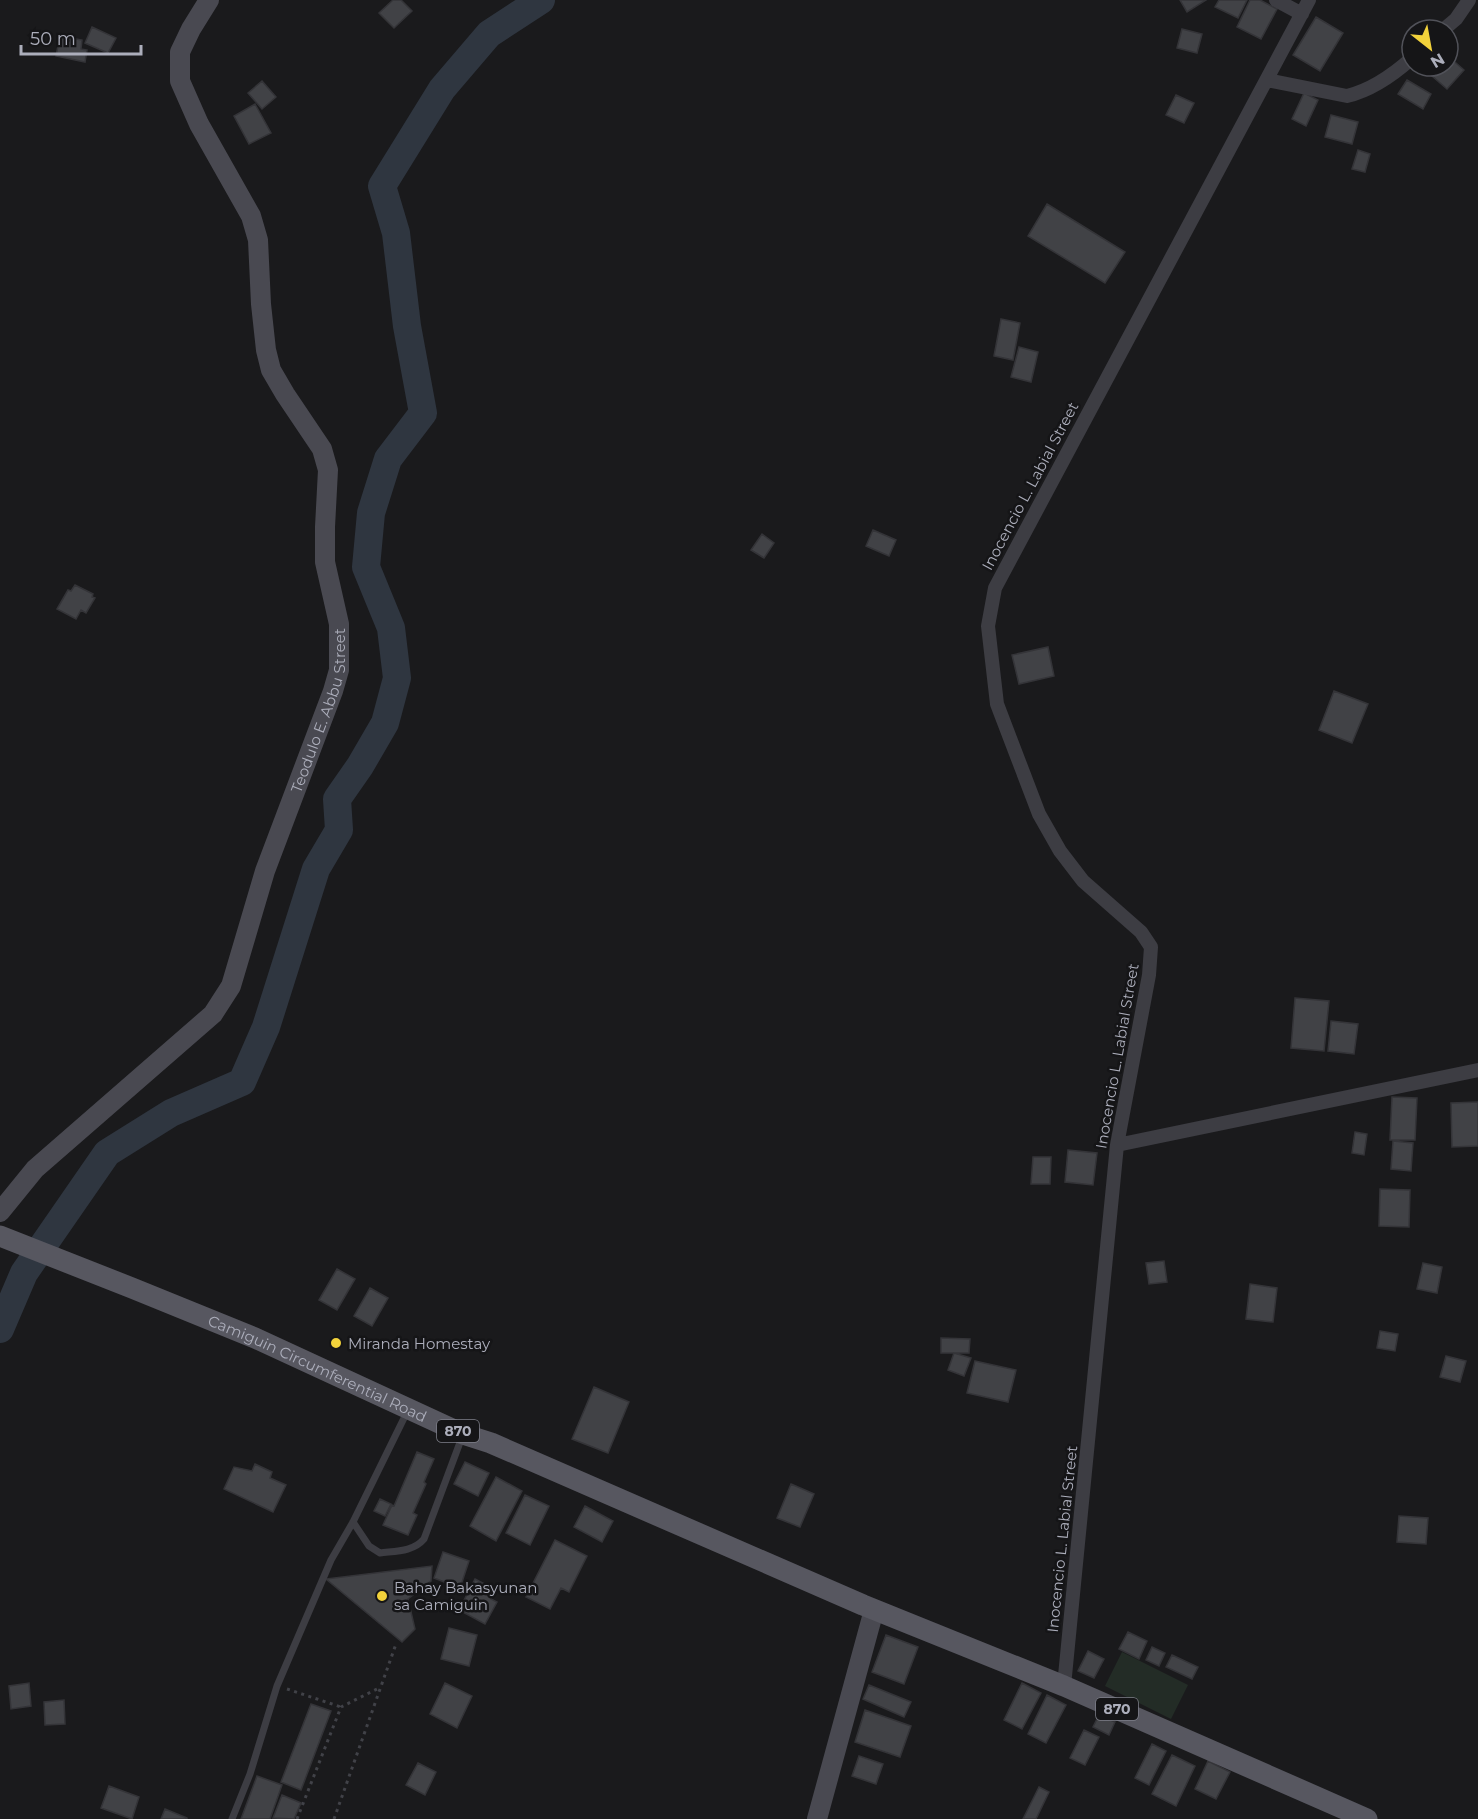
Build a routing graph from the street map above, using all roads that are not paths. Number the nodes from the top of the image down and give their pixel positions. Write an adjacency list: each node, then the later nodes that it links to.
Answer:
1 (209, 0): 11 (street, Teodulo E. Abbu Street)
2 (1276, 0): 5 (street)
3 (1308, 0): 5 (street)
4 (1469, 0): 6 (street)
5 (1302, 14): 8 (street)
6 (1457, 18)
7 (1400, 69): 8 (street)
8 (1267, 80): 10 (street, Inocencio L. Labial Street)
9 (1478, 1070): 10 (street)
10 (1117, 1144): 17 (street, Inocencio L. Labial Street)
11 (0, 1212)
12 (0, 1236): 13 (main road, Camiguin Circumferential Road / 870)
13 (408, 1409): 14 (main road, Camiguin Circumferential Road / 870); 15 (lane)
14 (463, 1434): 15 (lane); 16 (main road, Camiguin Circumferential Road / 870)
15 (353, 1522): 18 (lane)
16 (869, 1608): 17 (main road, 870); 19 (street)
17 (1064, 1686): 20 (main road, 870)
18 (232, 1819)
19 (817, 1819)
20 (1367, 1819)

